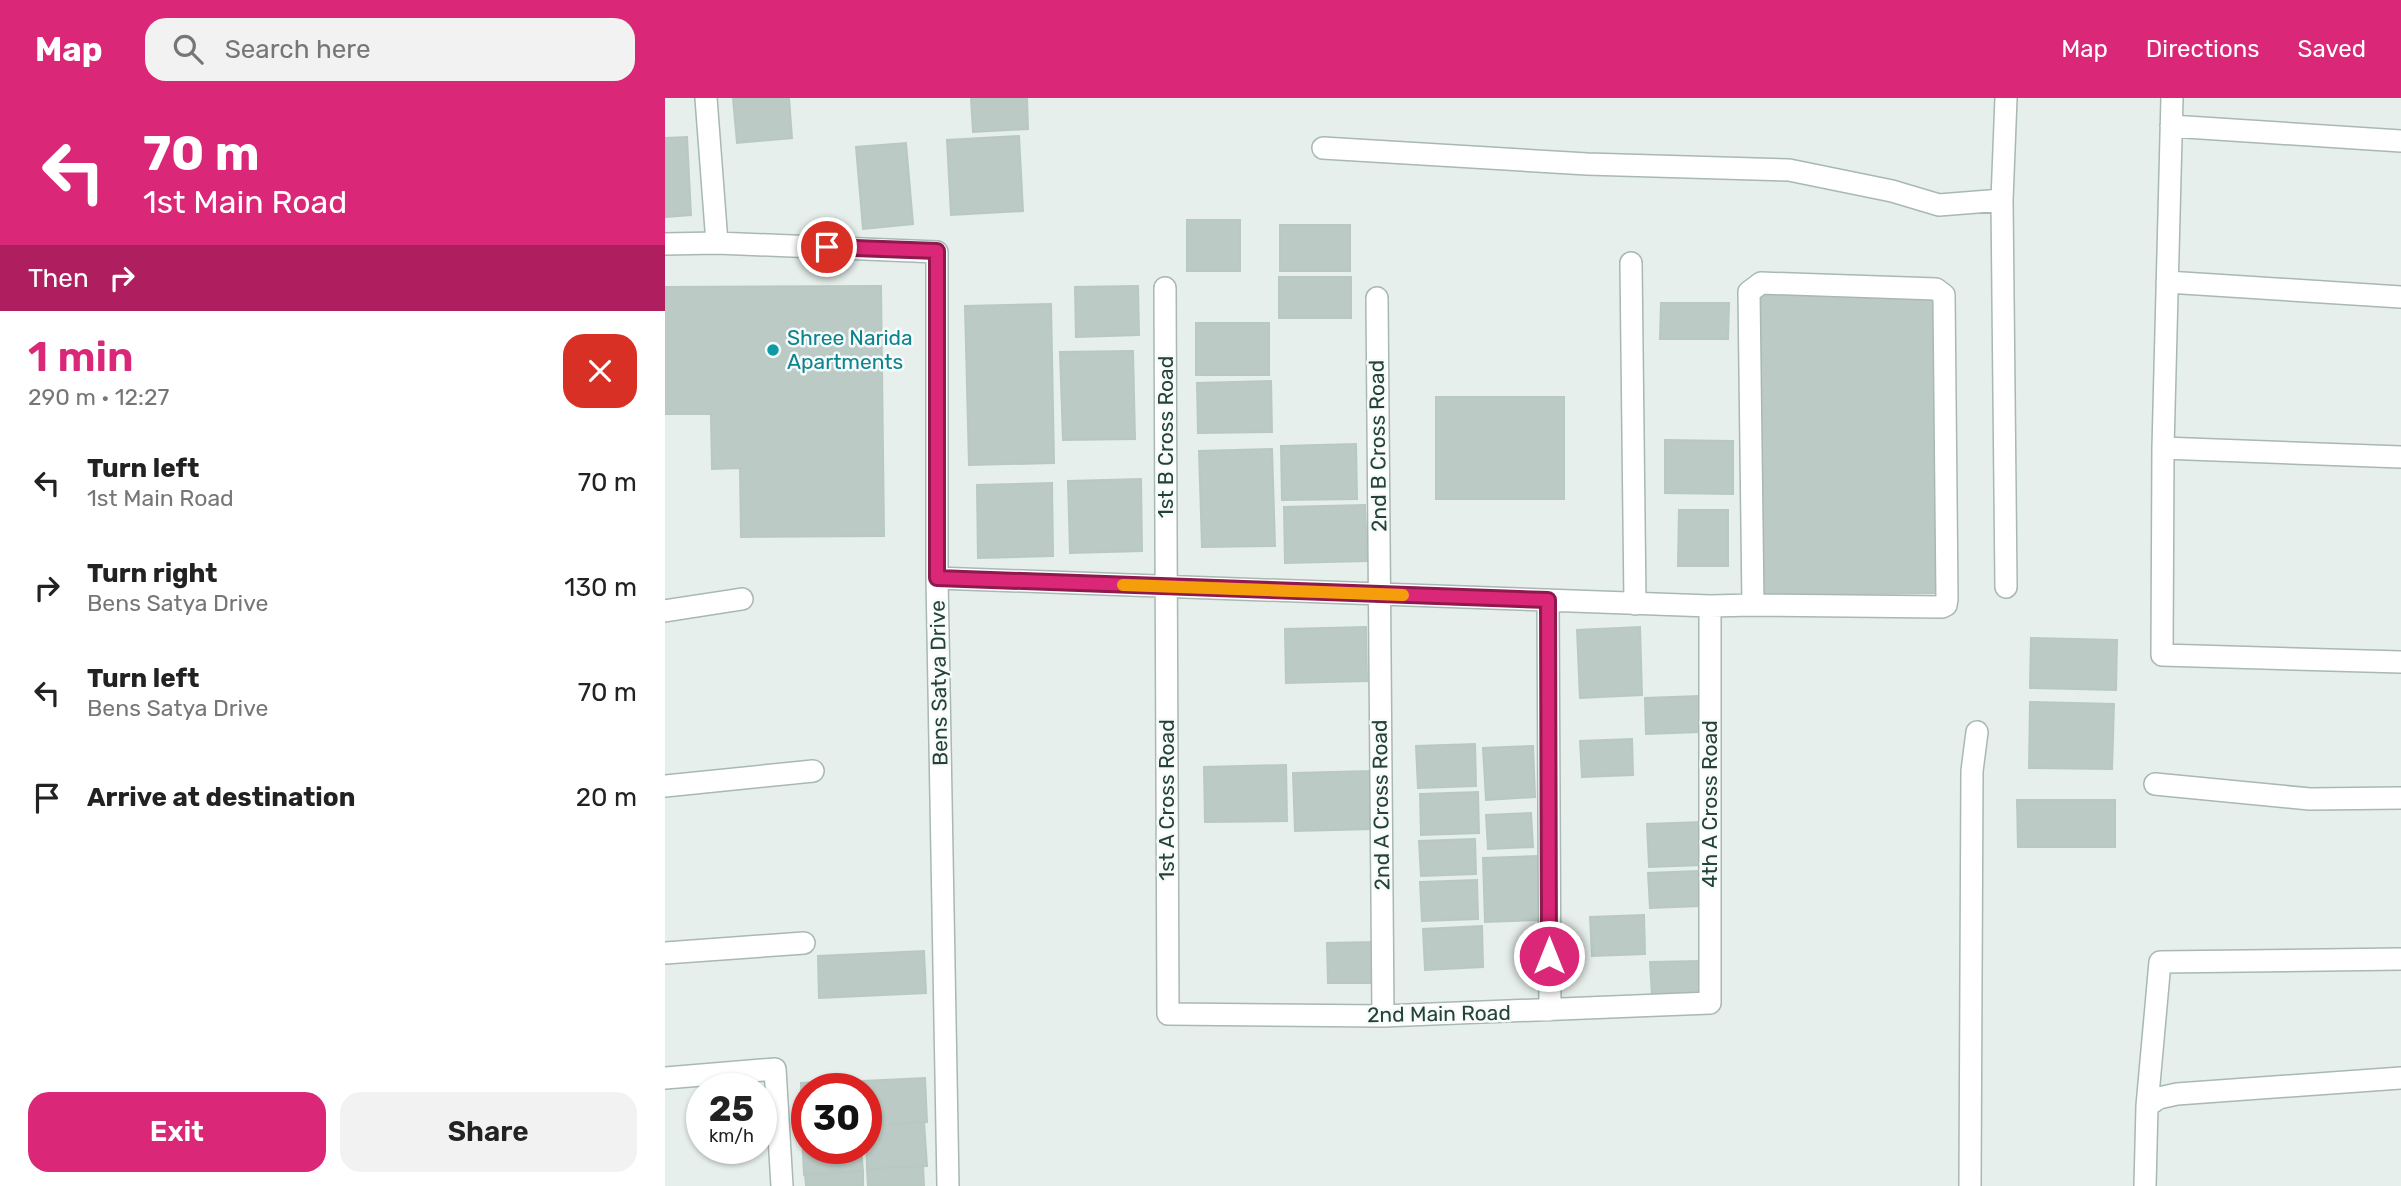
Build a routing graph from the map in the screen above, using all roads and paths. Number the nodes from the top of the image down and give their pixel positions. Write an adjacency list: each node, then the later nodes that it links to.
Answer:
1 (706, 98): 8 (street)
2 (2006, 98): 7 (street)
3 (2172, 98): 4 (street)
4 (2171, 126): 5 (street); 11 (street)
5 (2401, 142)
6 (1323, 148): 7 (street)
7 (2001, 200): 19 (street)
8 (717, 243): 9 (street); 17 (street, Bens Satya Drive)
9 (665, 244)
10 (1631, 263): 23 (street)
11 (2167, 282): 13 (street); 15 (street)
12 (1165, 288): 18 (street, 1st B Cross Road)
13 (2401, 297)
14 (1377, 298): 20 (street, 2nd B Cross Road)
15 (2162, 448): 16 (street); 27 (street)
16 (2401, 457)
17 (937, 578): 18 (street); 44 (street, Bens Satya Drive)
18 (1166, 586): 20 (street); 38 (street, 1st A Cross Road)
19 (2005, 587)
20 (1379, 594): 22 (street); 39 (street, 2nd A Cross Road)
21 (743, 599): 26 (street)
22 (1548, 600): 23 (street); 37 (street)
23 (1635, 604): 25 (street)
24 (1753, 604): 24 (street); 25 (street)
25 (1710, 606): 36 (street, 4th A Cross Road)
26 (665, 611)
27 (2401, 662)
28 (1977, 732): 45 (street)
29 (813, 771): 31 (street)
30 (2155, 784): 32 (street)
31 (665, 786)
32 (2401, 798)
33 (804, 943): 34 (street)
34 (665, 953)
35 (2401, 959): 42 (street)
36 (1710, 1003): 37 (street, 2nd Main Road)
37 (1550, 1010): 39 (street, 2nd Main Road)
38 (1168, 1014): 39 (street, 2nd Main Road)
39 (1383, 1016)
40 (665, 1077): 43 (street)
41 (2401, 1078): 42 (street)
42 (2147, 1106): 46 (street)
43 (782, 1186)
44 (947, 1186)
45 (1970, 1186)
46 (2145, 1186)

